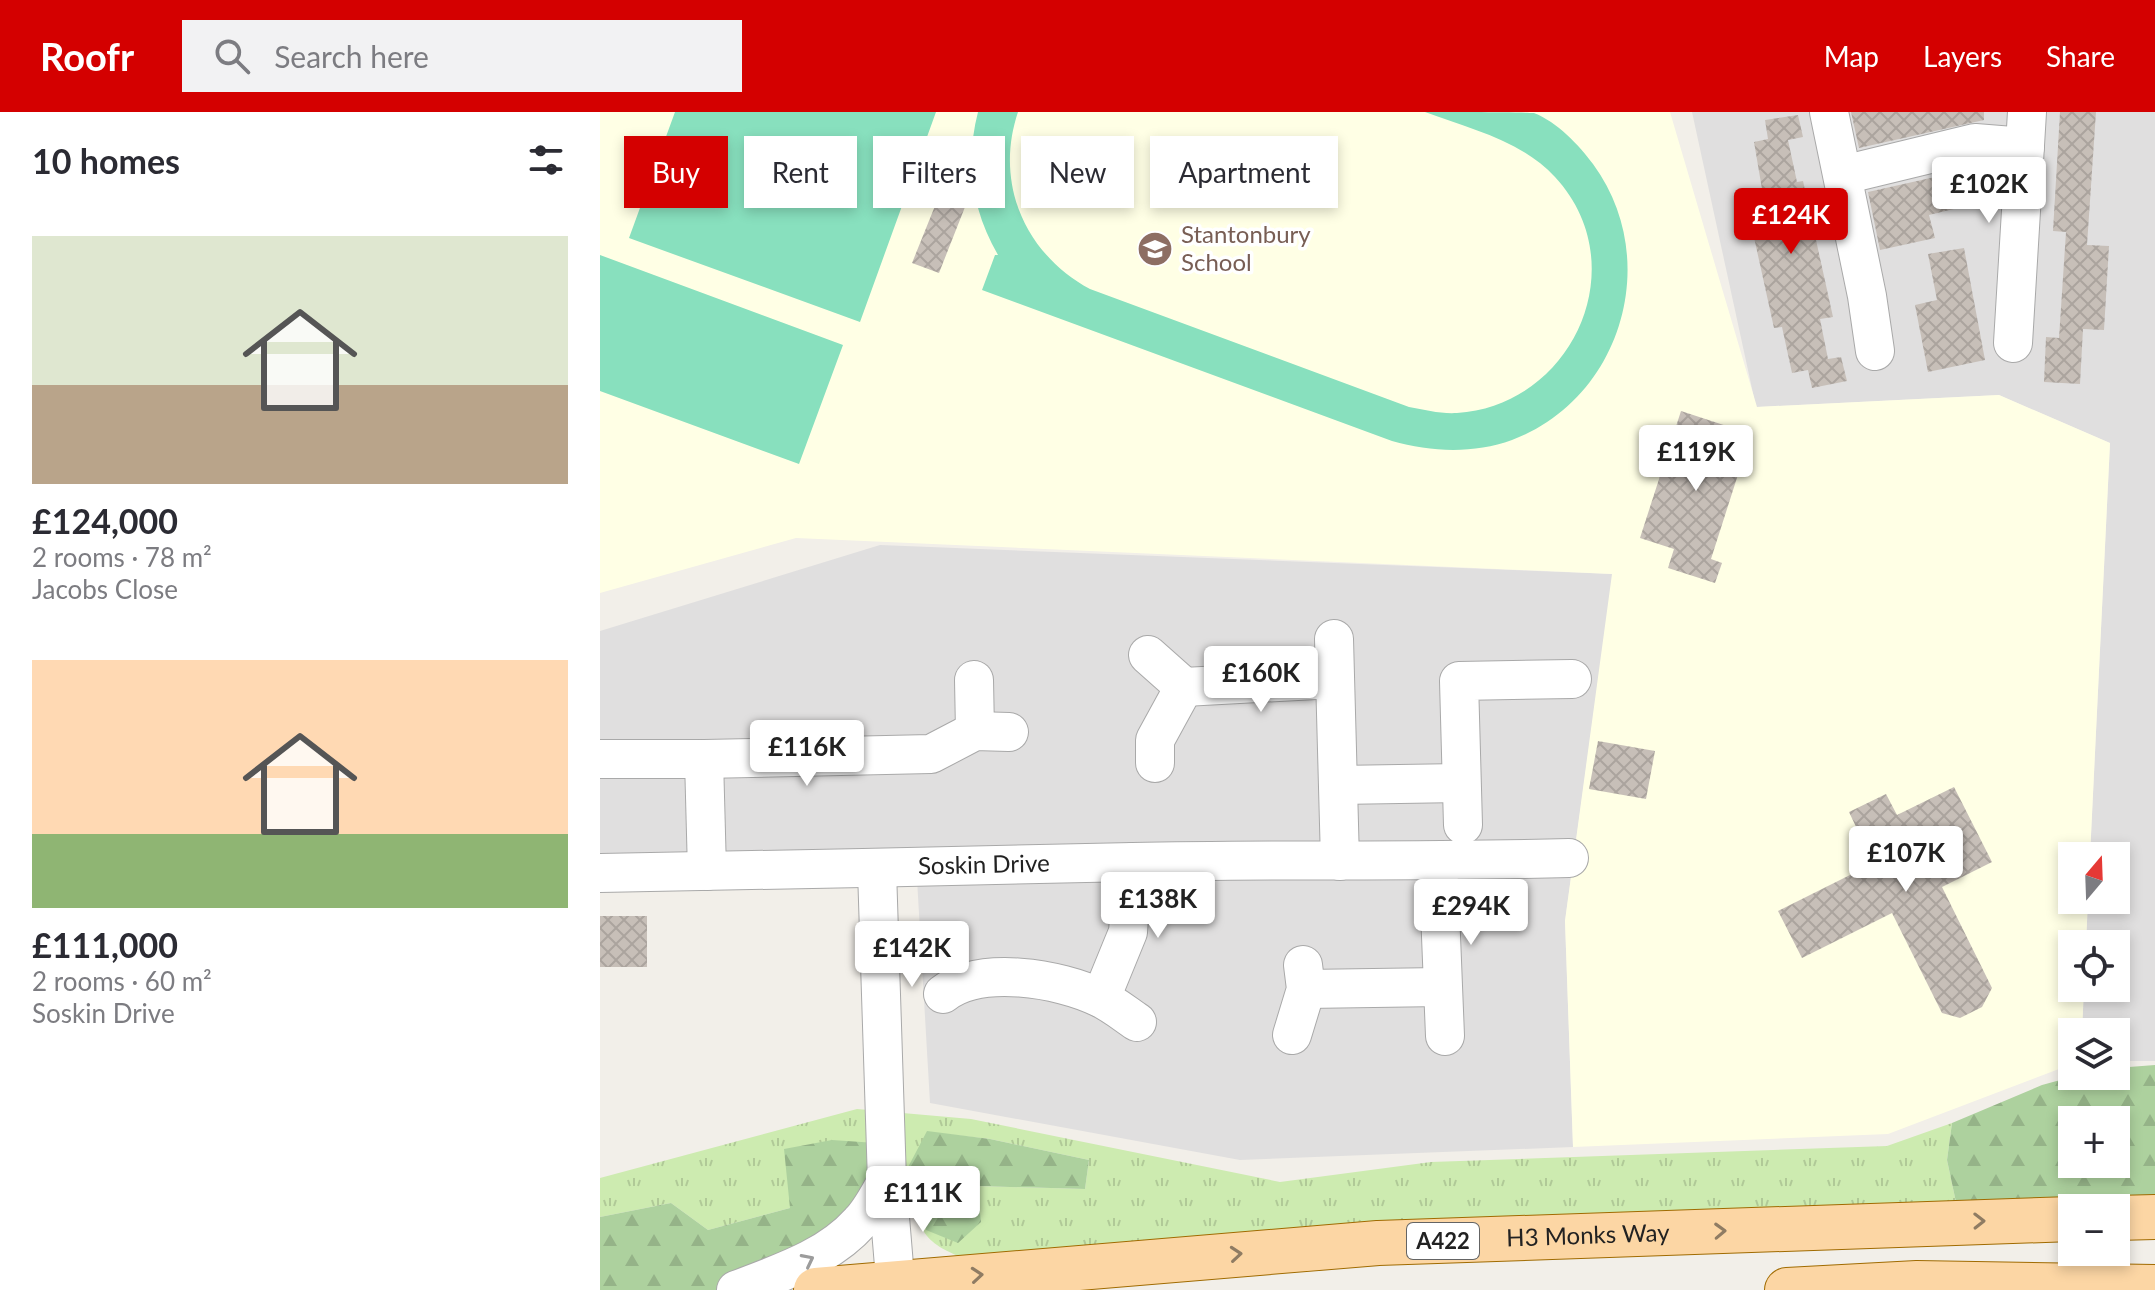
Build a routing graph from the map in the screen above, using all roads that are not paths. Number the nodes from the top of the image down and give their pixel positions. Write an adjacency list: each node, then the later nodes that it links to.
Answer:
1 (1829, 112): 3 (street)
2 (2026, 130): 3 (street); 4 (street)
3 (1843, 175): 5 (street)
4 (2013, 343)
5 (1875, 351)
6 (1334, 639): 8 (street)
7 (1148, 655): 11 (street)
8 (1335, 679): 11 (street); 16 (street)
9 (1572, 679): 15 (street)
10 (974, 680): 13 (street)
11 (1184, 687): 14 (street)
12 (603, 748): 13 (street)
13 (704, 759): 23 (street)
14 (1155, 763)
15 (1461, 783): 16 (street); 17 (street)
16 (1338, 785): 19 (street)
17 (1463, 825)
18 (1569, 858): 20 (street, Soskin Drive)
19 (1340, 861): 20 (street, Soskin Drive); 21 (street, Soskin Drive)
20 (1438, 861): 26 (street)
21 (1133, 862): 22 (street, Soskin Drive); 27 (street)
22 (877, 870): 23 (street, Soskin Drive); 31 (street)
23 (707, 871): 24 (street, Soskin Drive)
24 (600, 873)
25 (945, 984): 27 (street)
26 (1441, 987): 29 (street); 30 (street)
27 (1101, 998): 28 (street)
28 (1137, 1022)
29 (1292, 1035)
30 (1445, 1036)
31 (887, 1181): 35 (street); 37 (street, one-way to 31)
32 (2155, 1217): 33 (main road)
33 (2130, 1218)
34 (2058, 1219): 35 (main road, H3 Monks Way / A422, one-way to 34)
35 (896, 1286): 38 (main road, H3 Monks Way / A422)
36 (2148, 1288): 39 (main road)
37 (736, 1290)
38 (816, 1290)
39 (1787, 1290)

